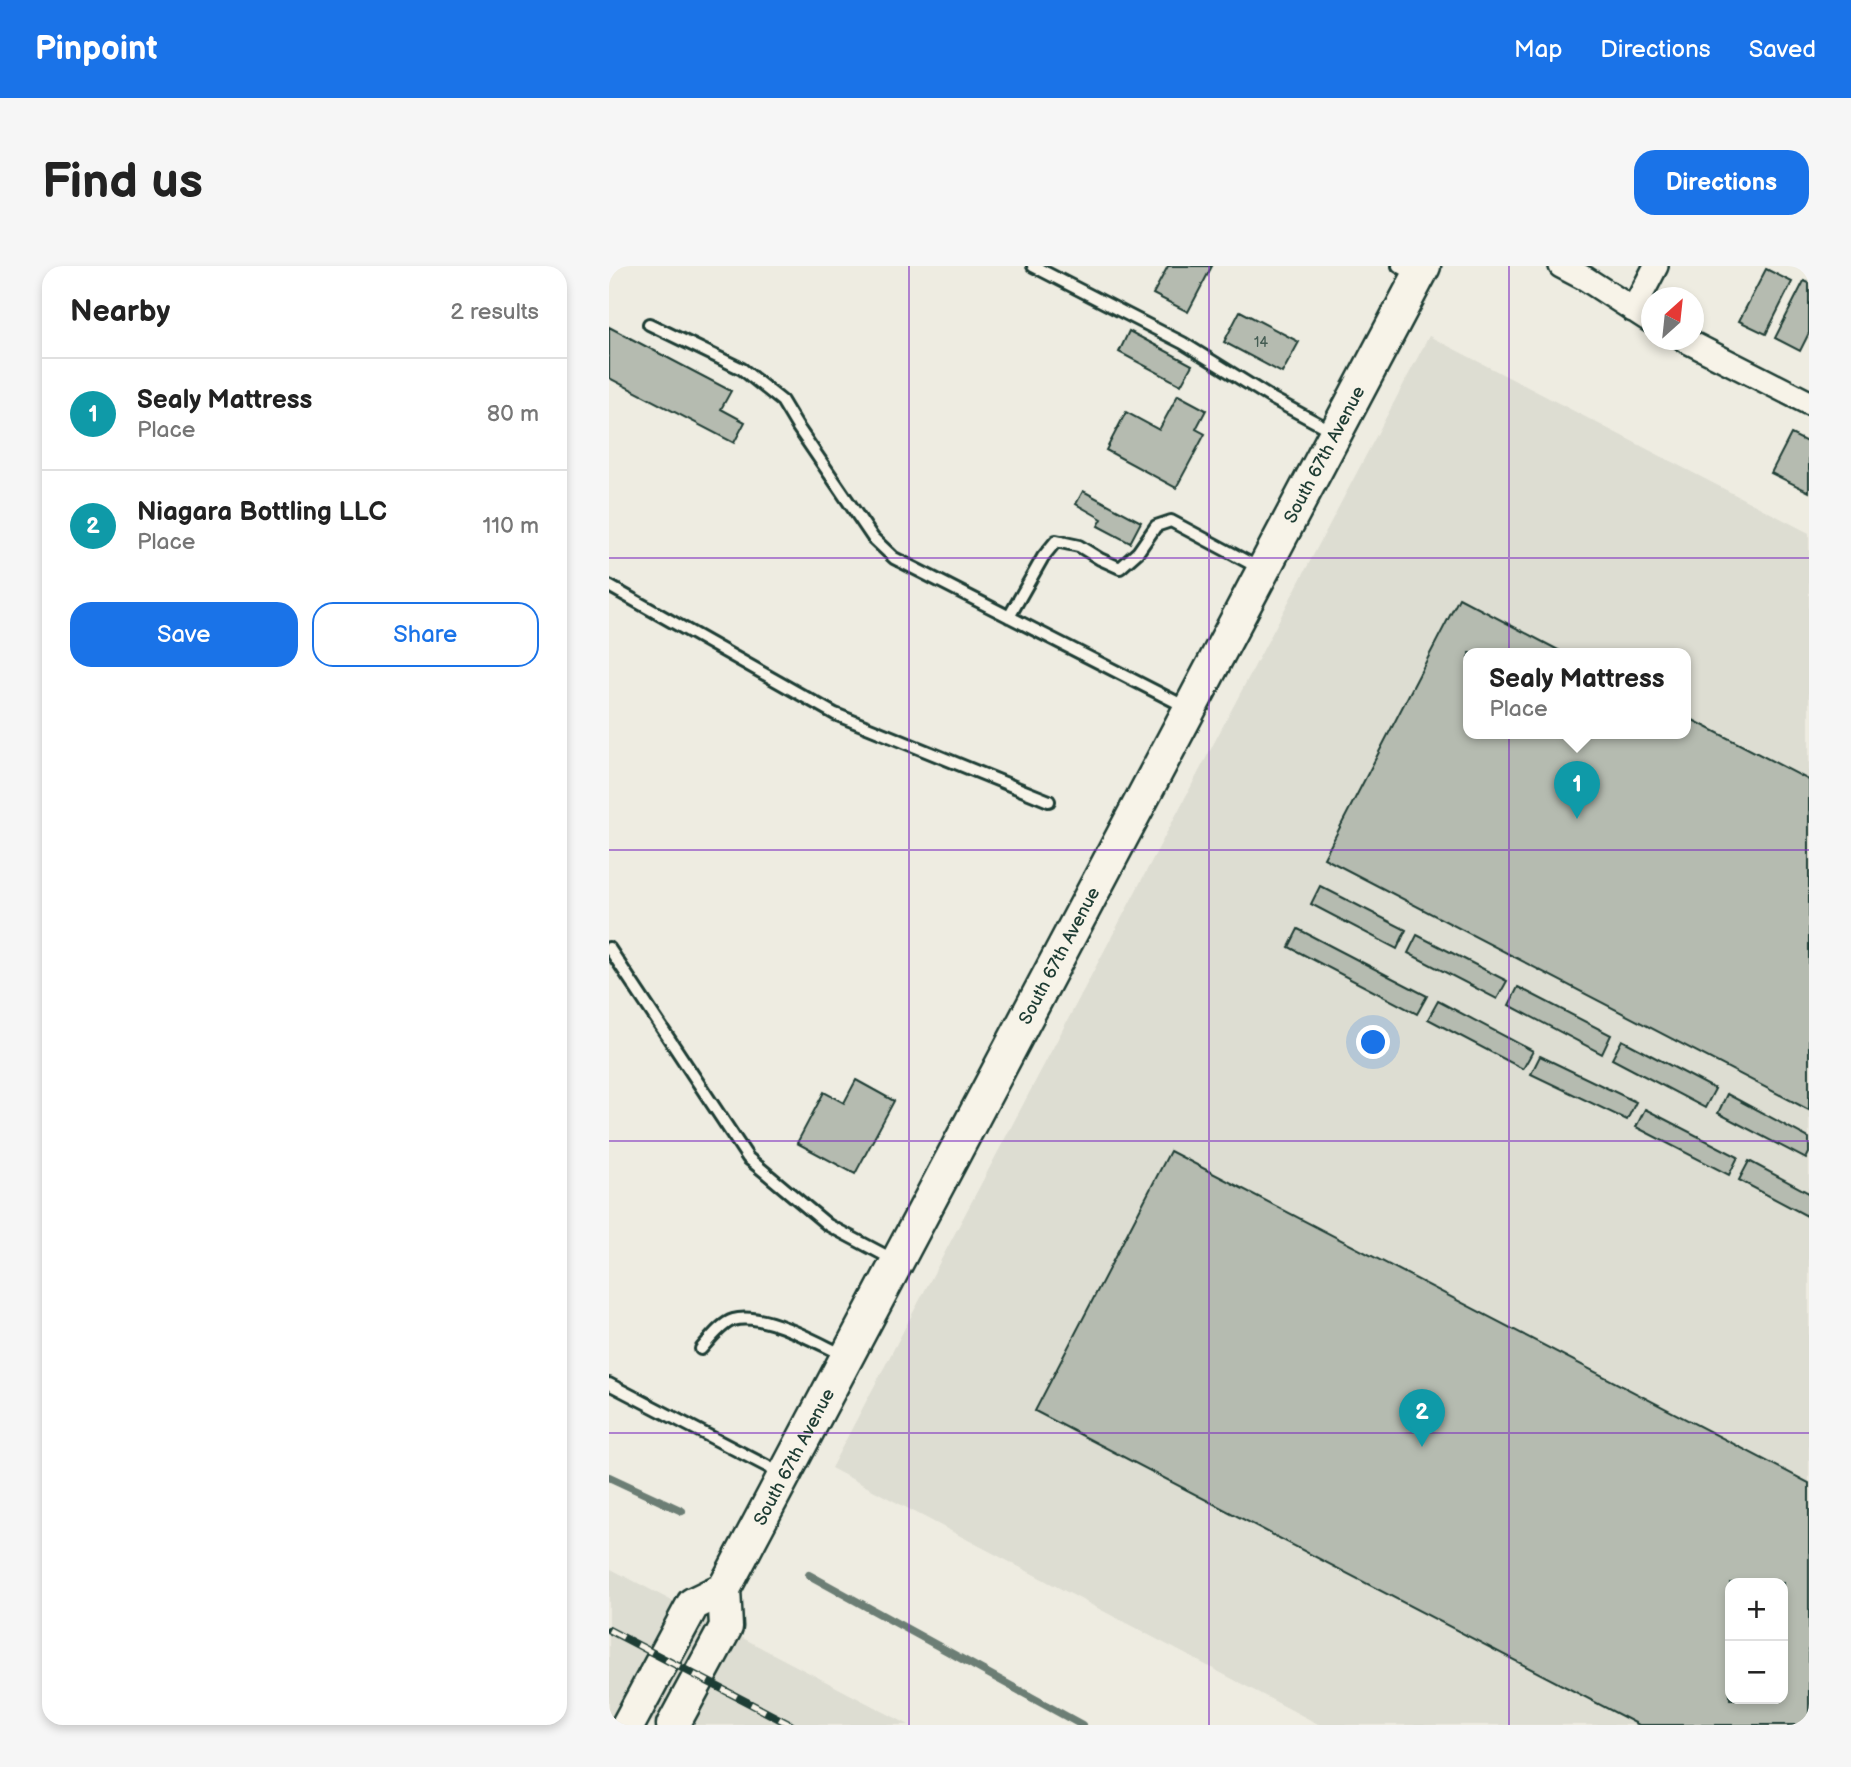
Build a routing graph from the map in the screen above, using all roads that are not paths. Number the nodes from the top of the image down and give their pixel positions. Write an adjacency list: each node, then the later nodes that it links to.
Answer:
1 (1033, 266): 10 (lane)
2 (1561, 266): 6 (street)
3 (1656, 266): 5 (street)
4 (1414, 270): 10 (main road, South 67th Avenue)
5 (1650, 287)
6 (1641, 315)
7 (649, 324): 13 (lane)
8 (1704, 350): 9 (street)
9 (1809, 403)
10 (1336, 433): 11 (main road, South 67th Avenue)
11 (1264, 570): 13 (lane); 14 (main road, South 67th Avenue)
12 (609, 586): 15 (lane)
13 (1009, 617): 14 (lane)
14 (1190, 709): 17 (main road, South 67th Avenue)
15 (1049, 800)
16 (609, 948): 17 (lane)
17 (898, 1263): 19 (main road, South 67th Avenue)
18 (701, 1349): 19 (lane)
19 (848, 1357): 21 (main road, South 67th Avenue)
20 (609, 1384): 21 (lane)
21 (785, 1476): 22 (main road, South 67th Avenue)
22 (724, 1589): 23 (main road); 24 (main road)
23 (628, 1725)
24 (673, 1725)

